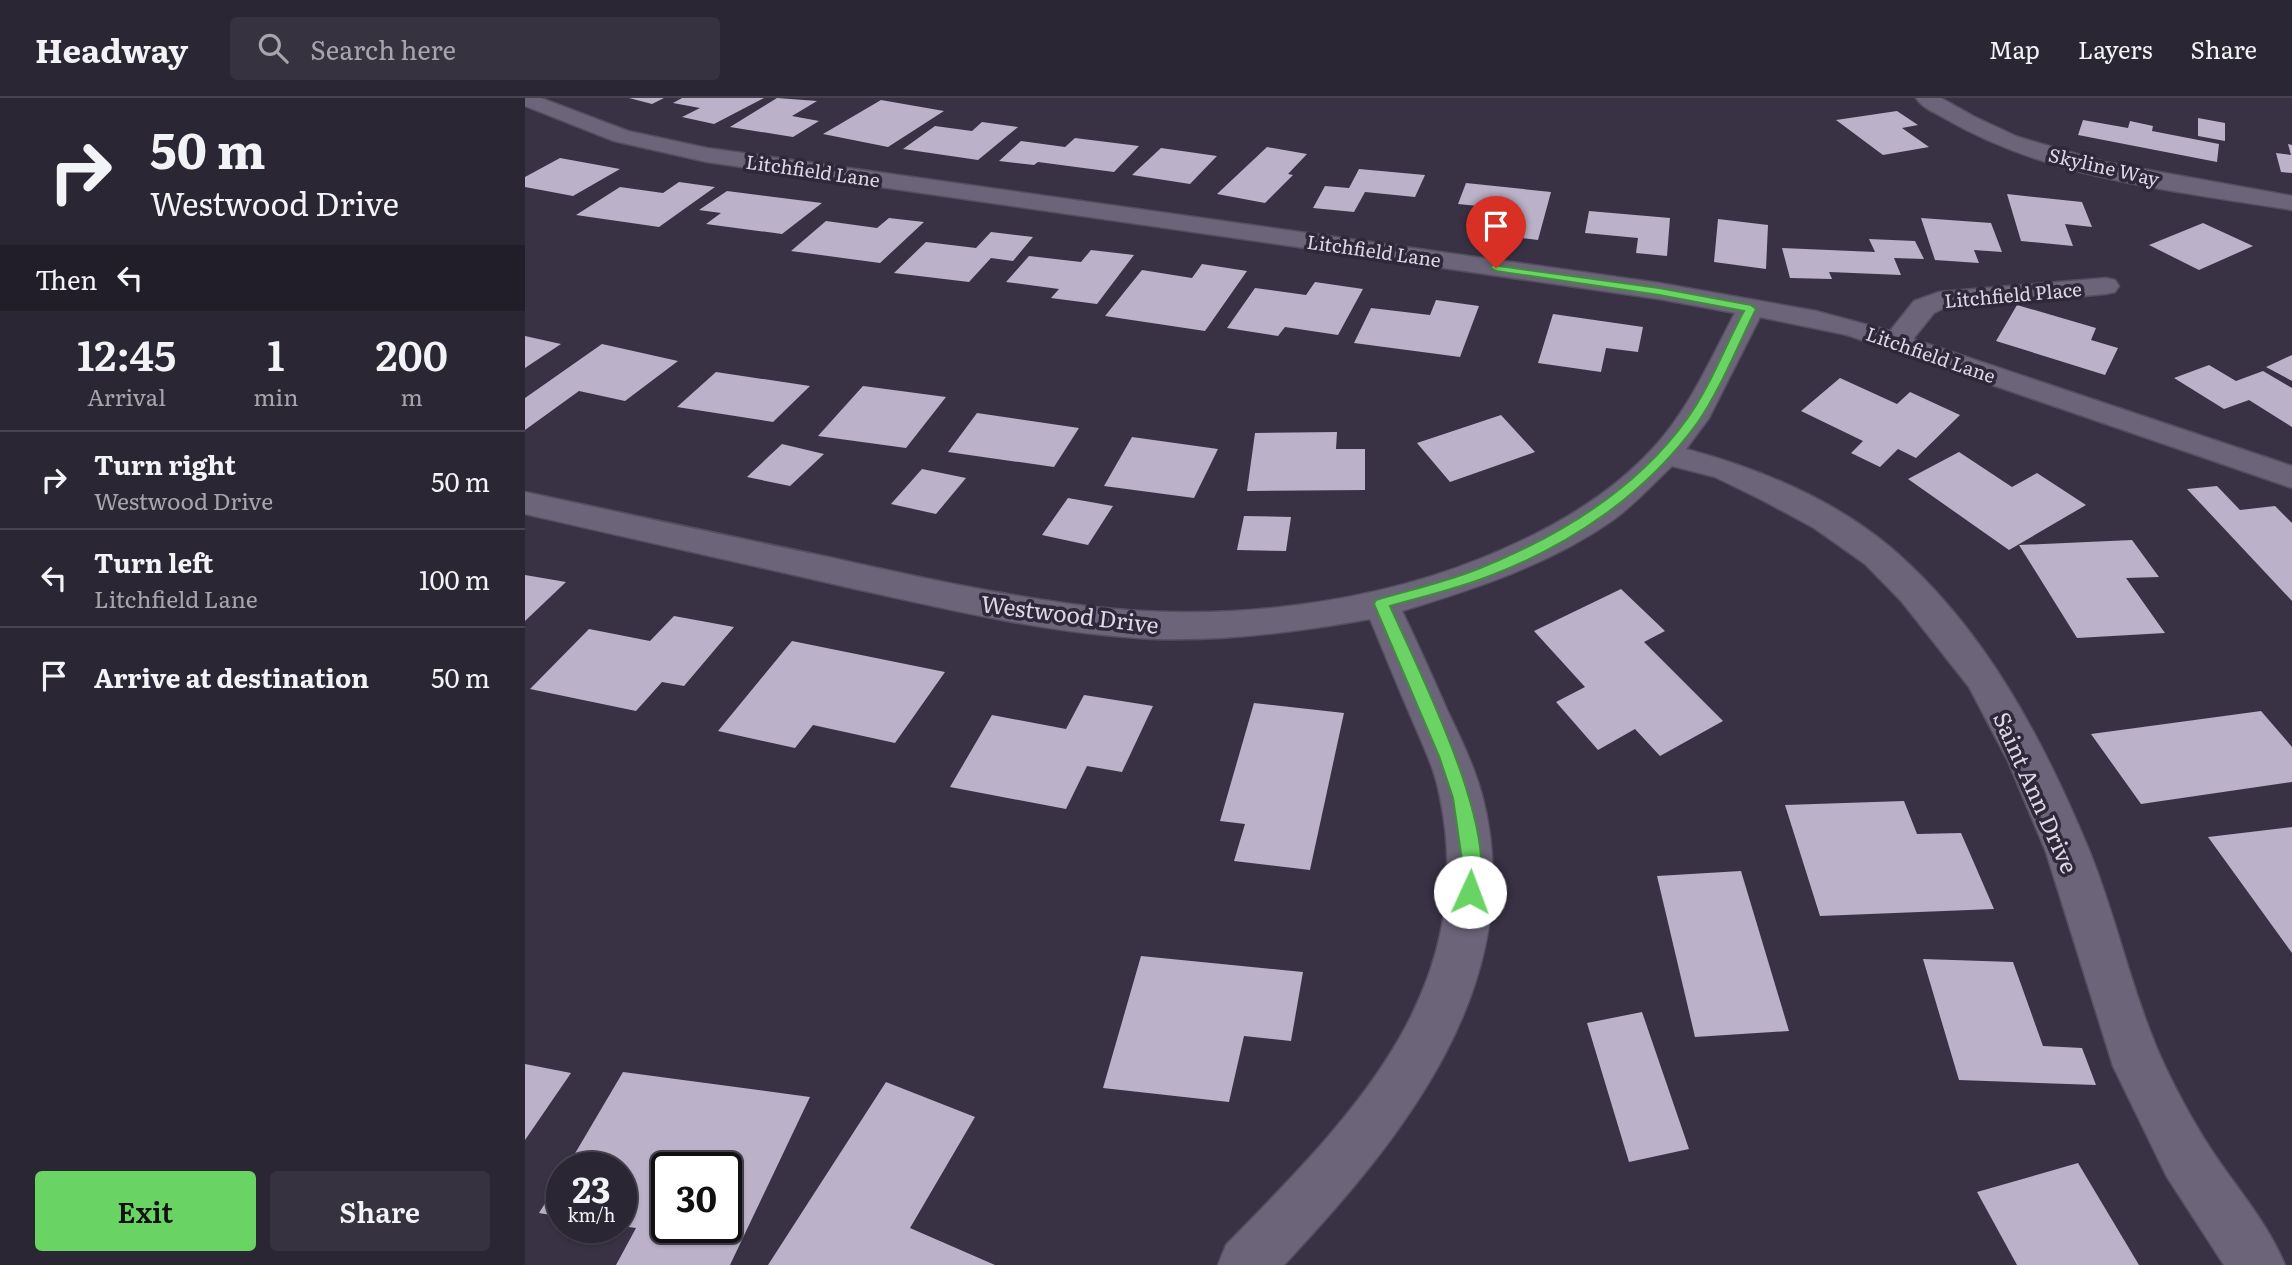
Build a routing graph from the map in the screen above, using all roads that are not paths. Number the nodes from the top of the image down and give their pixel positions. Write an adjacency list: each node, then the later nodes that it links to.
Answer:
1 (1926, 98): 3 (street, Skyline Way)
2 (525, 99): 5 (street, Litchfield Lane)
3 (2292, 203)
4 (2106, 286): 6 (street, Litchfield Place)
5 (1751, 309): 6 (street, Litchfield Lane); 7 (street, Westwood Drive)
6 (1896, 342): 8 (street, Litchfield Lane)
7 (1666, 454): 10 (street, Westwood Drive); 12 (street, Saint Ann Drive)
8 (2292, 477)
9 (525, 503): 10 (street, Westwood Drive)
10 (1381, 604): 11 (street)
11 (1246, 1265)
12 (2257, 1265)

